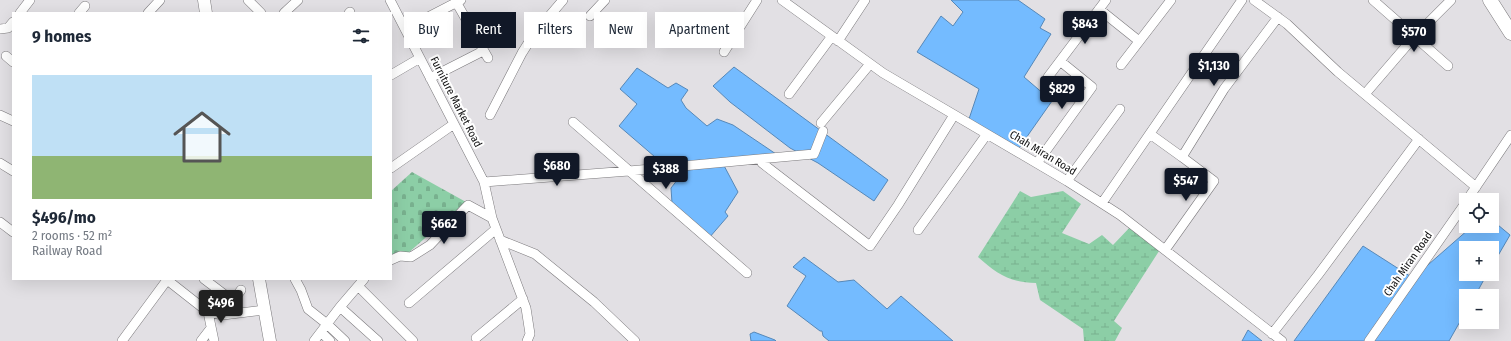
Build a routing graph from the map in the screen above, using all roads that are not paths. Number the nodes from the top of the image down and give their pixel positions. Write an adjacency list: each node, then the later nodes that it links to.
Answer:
1 (30, 0): 21 (street)
2 (160, 0): 22 (street)
3 (204, 0): 23 (street)
4 (248, 0): 24 (street)
5 (298, 0): 25 (street)
6 (390, 0): 28 (street, Furniture Market Road)
7 (563, 0): 51 (street)
8 (605, 0): 27 (street)
9 (757, 0): 38 (street)
10 (782, 0): 35 (street, Chah Miran Road)
11 (865, 0): 35 (street)
12 (1106, 0): 20 (street)
13 (1170, 0): 36 (street)
14 (1242, 0): 57 (street)
15 (1254, 0): 29 (street)
16 (1373, 0): 34 (street)
17 (1451, 0): 34 (street)
18 (1490, 0): 33 (main road)
19 (458, 1): 26 (street); 46 (street)
20 (1099, 9): 36 (street); 40 (street)
21 (21, 12)
22 (149, 12)
23 (206, 12)
24 (260, 12)
25 (285, 12)
26 (437, 12)
27 (590, 16)
28 (395, 17): 31 (street, Furniture Market Road)
29 (1278, 17): 48 (street); 60 (street)
30 (12, 23): 32 (street)
31 (404, 28)
32 (0, 29)
33 (1511, 33)
34 (1414, 37): 43 (street); 48 (street)
35 (835, 39): 41 (street, Chah Miran Road); 47 (street)
36 (1139, 41): 42 (street)
37 (415, 48): 39 (street, Furniture Market Road)
38 (724, 52)
39 (420, 58): 44 (street); 46 (street, Furniture Market Road)
40 (1060, 61): 45 (street); 63 (street)
41 (870, 64): 52 (street, Chah Miran Road); 66 (street)
42 (1121, 65)
43 (1448, 66)
44 (392, 75)
45 (1048, 77)
46 (430, 78): 55 (street, Furniture Market Road)
47 (789, 94)
48 (1365, 94): 59 (street)
49 (1120, 109): 67 (street)
50 (0, 115): 53 (street)
51 (490, 115)
52 (954, 115): 56 (street, Chah Miran Road); 62 (street)
53 (12, 121)
54 (573, 122): 66 (street)
55 (454, 124): 64 (street); 68 (street, Furniture Market Road)
56 (987, 134): 63 (street, Chah Miran Road); 76 (street)
57 (1150, 134): 60 (street); 71 (street)
58 (1511, 135): 69 (street, Chah Miran Road)
59 (1419, 139): 69 (street); 98 (street)
60 (1182, 157): 79 (street)
61 (0, 163): 65 (street)
62 (762, 163)
63 (1037, 163): 67 (street, Chah Miran Road)
64 (392, 167)
65 (12, 170)
66 (629, 172): 68 (street); 81 (street)
67 (1067, 181): 71 (street, Chah Miran Road)
68 (484, 182): 73 (street, Furniture Market Road)
69 (1476, 187): 70 (street, Chah Miran Road)
70 (1472, 193)
71 (1102, 203): 79 (street, Chah Miran Road)
72 (1459, 212): 112 (street, Chah Miran Road)
73 (492, 218): 75 (street, Furniture Market Road); 80 (street)
74 (0, 222): 77 (street)
75 (496, 229): 78 (street, Furniture Market Road); 90 (street)
76 (918, 230)
77 (12, 231)
78 (500, 240): 88 (street, Furniture Market Road); 110 (street)
79 (1165, 250): 98 (street, Chah Miran Road)
80 (392, 260)
81 (747, 273)
82 (205, 280): 89 (street)
83 (258, 280): 92 (street)
84 (296, 280): 95 (street)
85 (171, 281): 93 (street); 100 (street)
86 (361, 283): 91 (street); 108 (street)
87 (241, 290): 89 (street)
88 (523, 299): 99 (street); 109 (street, Furniture Market Road)
89 (233, 301): 94 (street)
90 (409, 304)
91 (340, 307): 95 (street); 107 (street)
92 (264, 310): 94 (street); 103 (street)
93 (208, 312): 94 (street); 96 (street)
94 (223, 315)
95 (327, 324): 97 (street); 106 (street)
96 (211, 328): 101 (street); 102 (street)
97 (321, 332): 104 (street); 105 (street)
98 (1272, 334): 111 (street, Chah Miran Road)
99 (476, 338)
100 (122, 341)
101 (201, 341)
102 (214, 341)
103 (270, 341)
104 (314, 341)
105 (330, 341)
106 (345, 341)
107 (378, 341)
108 (413, 341)
109 (527, 341)
110 (635, 341)
111 (1282, 341)
112 (1369, 341)

